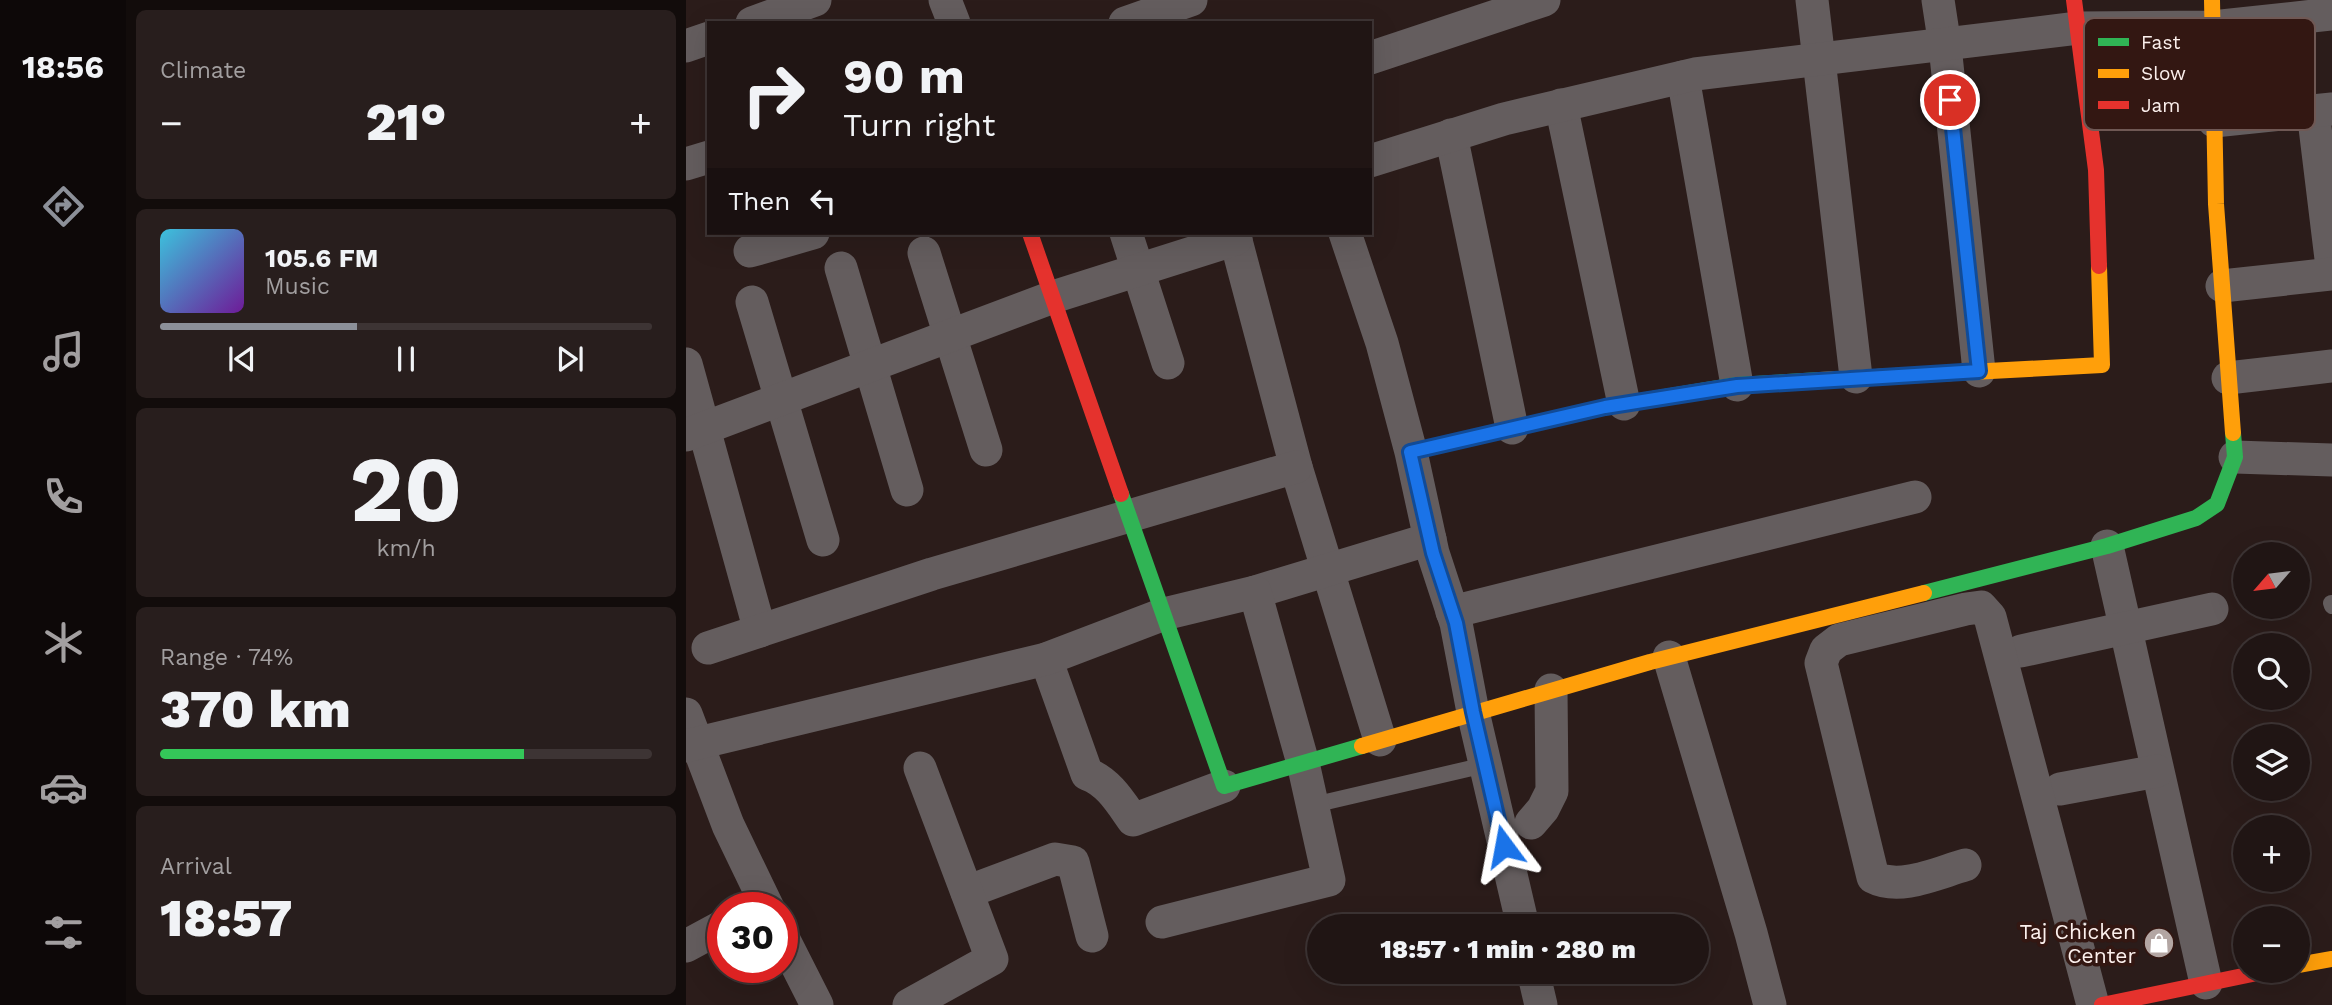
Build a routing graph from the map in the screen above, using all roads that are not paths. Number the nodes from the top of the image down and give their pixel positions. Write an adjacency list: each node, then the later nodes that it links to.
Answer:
1 (815, 0): 10 (street)
2 (945, 0): 11 (street)
3 (1191, 0): 12 (street)
4 (1544, 0): 16 (street)
5 (1812, 0): 17 (street)
6 (1938, 0): 15 (street)
7 (2212, 13): 8 (street); 9 (street)
8 (2076, 14): 15 (street); 18 (street)
9 (2332, 14)
10 (757, 21)
11 (953, 21)
12 (1131, 21)
13 (707, 39): 14 (street)
14 (686, 46)
15 (1945, 46): 17 (street); 48 (street)
16 (1372, 57)
17 (1818, 60): 19 (street); 49 (street)
18 (2084, 76)
19 (1683, 77): 20 (street); 51 (street)
20 (1561, 105): 24 (street); 53 (street)
21 (2323, 110): 28 (street)
22 (2091, 130): 48 (street)
23 (2214, 130): 40 (street)
24 (1451, 135): 26 (street); 54 (street)
25 (707, 158): 27 (street)
26 (1372, 160)
27 (686, 163)
28 (2327, 187): 37 (street)
29 (806, 235): 34 (street)
30 (1031, 235): 41 (street)
31 (1127, 235): 38 (street)
32 (1346, 235): 57 (street)
33 (1235, 236): 38 (street); 60 (street)
34 (750, 251)
35 (924, 253): 43 (street)
36 (841, 268): 46 (street)
37 (2332, 268)
38 (1138, 271): 41 (street); 44 (street)
39 (2332, 274): 40 (street)
40 (2222, 286): 50 (street)
41 (1053, 298): 43 (street); 63 (street)
42 (752, 302): 52 (street)
43 (951, 335): 46 (street); 56 (street)
44 (1168, 363)
45 (686, 364): 55 (street)
46 (871, 366): 52 (street); 61 (street)
47 (2332, 366): 50 (street)
48 (1979, 371): 49 (street)
49 (1856, 377): 51 (street)
50 (2228, 378): 58 (street)
51 (1737, 386): 53 (street)
52 (780, 399): 55 (street); 65 (street)
53 (1624, 404): 54 (street)
54 (1512, 428): 57 (street)
55 (695, 432): 73 (street)
56 (986, 450)
57 (1410, 452): 64 (street)
58 (2235, 457): 59 (street); 66 (street)
59 (2332, 460)
60 (1296, 467): 63 (street); 67 (street)
61 (907, 490)
62 (1915, 497): 70 (street)
63 (1130, 517): 71 (street); 73 (street)
64 (1430, 538): 67 (street); 70 (street)
65 (823, 540)
66 (2107, 546): 72 (street); 76 (street)
67 (1328, 569): 68 (street); 81 (street)
68 (1255, 592): 71 (street); 82 (street)
69 (2212, 609): 72 (street)
70 (1452, 612): 79 (street)
71 (1164, 614): 77 (street); 86 (street)
72 (2124, 628): 75 (street); 85 (street)
73 (760, 631): 74 (street)
74 (708, 648)
75 (2021, 652)
76 (1669, 657): 78 (street); 107 (street)
77 (1046, 659): 80 (street); 86 (street)
78 (1551, 690): 79 (street); 89 (street)
79 (1473, 712): 81 (street); 83 (street)
80 (689, 735): 91 (street)
81 (1380, 740): 82 (street)
82 (1303, 762): 86 (street); 94 (street)
83 (1485, 765): 88 (lane); 93 (street)
84 (920, 768): 92 (street)
85 (2157, 771): 87 (street); 102 (street)
86 (1224, 786)
87 (2060, 789)
88 (1326, 802)
89 (1531, 823)
90 (1965, 865): 108 (street)
91 (757, 892)
92 (967, 892): 96 (street); 105 (street)
93 (1519, 914)
94 (1161, 922)
95 (707, 935): 97 (street)
96 (1091, 936)
97 (686, 946)
98 (2332, 959): 99 (street)
99 (2310, 963)
100 (798, 968): 104 (street)
101 (2233, 978): 102 (street)
102 (2206, 983): 109 (street)
103 (1536, 984): 106 (street)
104 (817, 1005)
105 (909, 1005)
106 (1541, 1005)
107 (1770, 1005)
108 (2094, 1005)
109 (2102, 1005)

